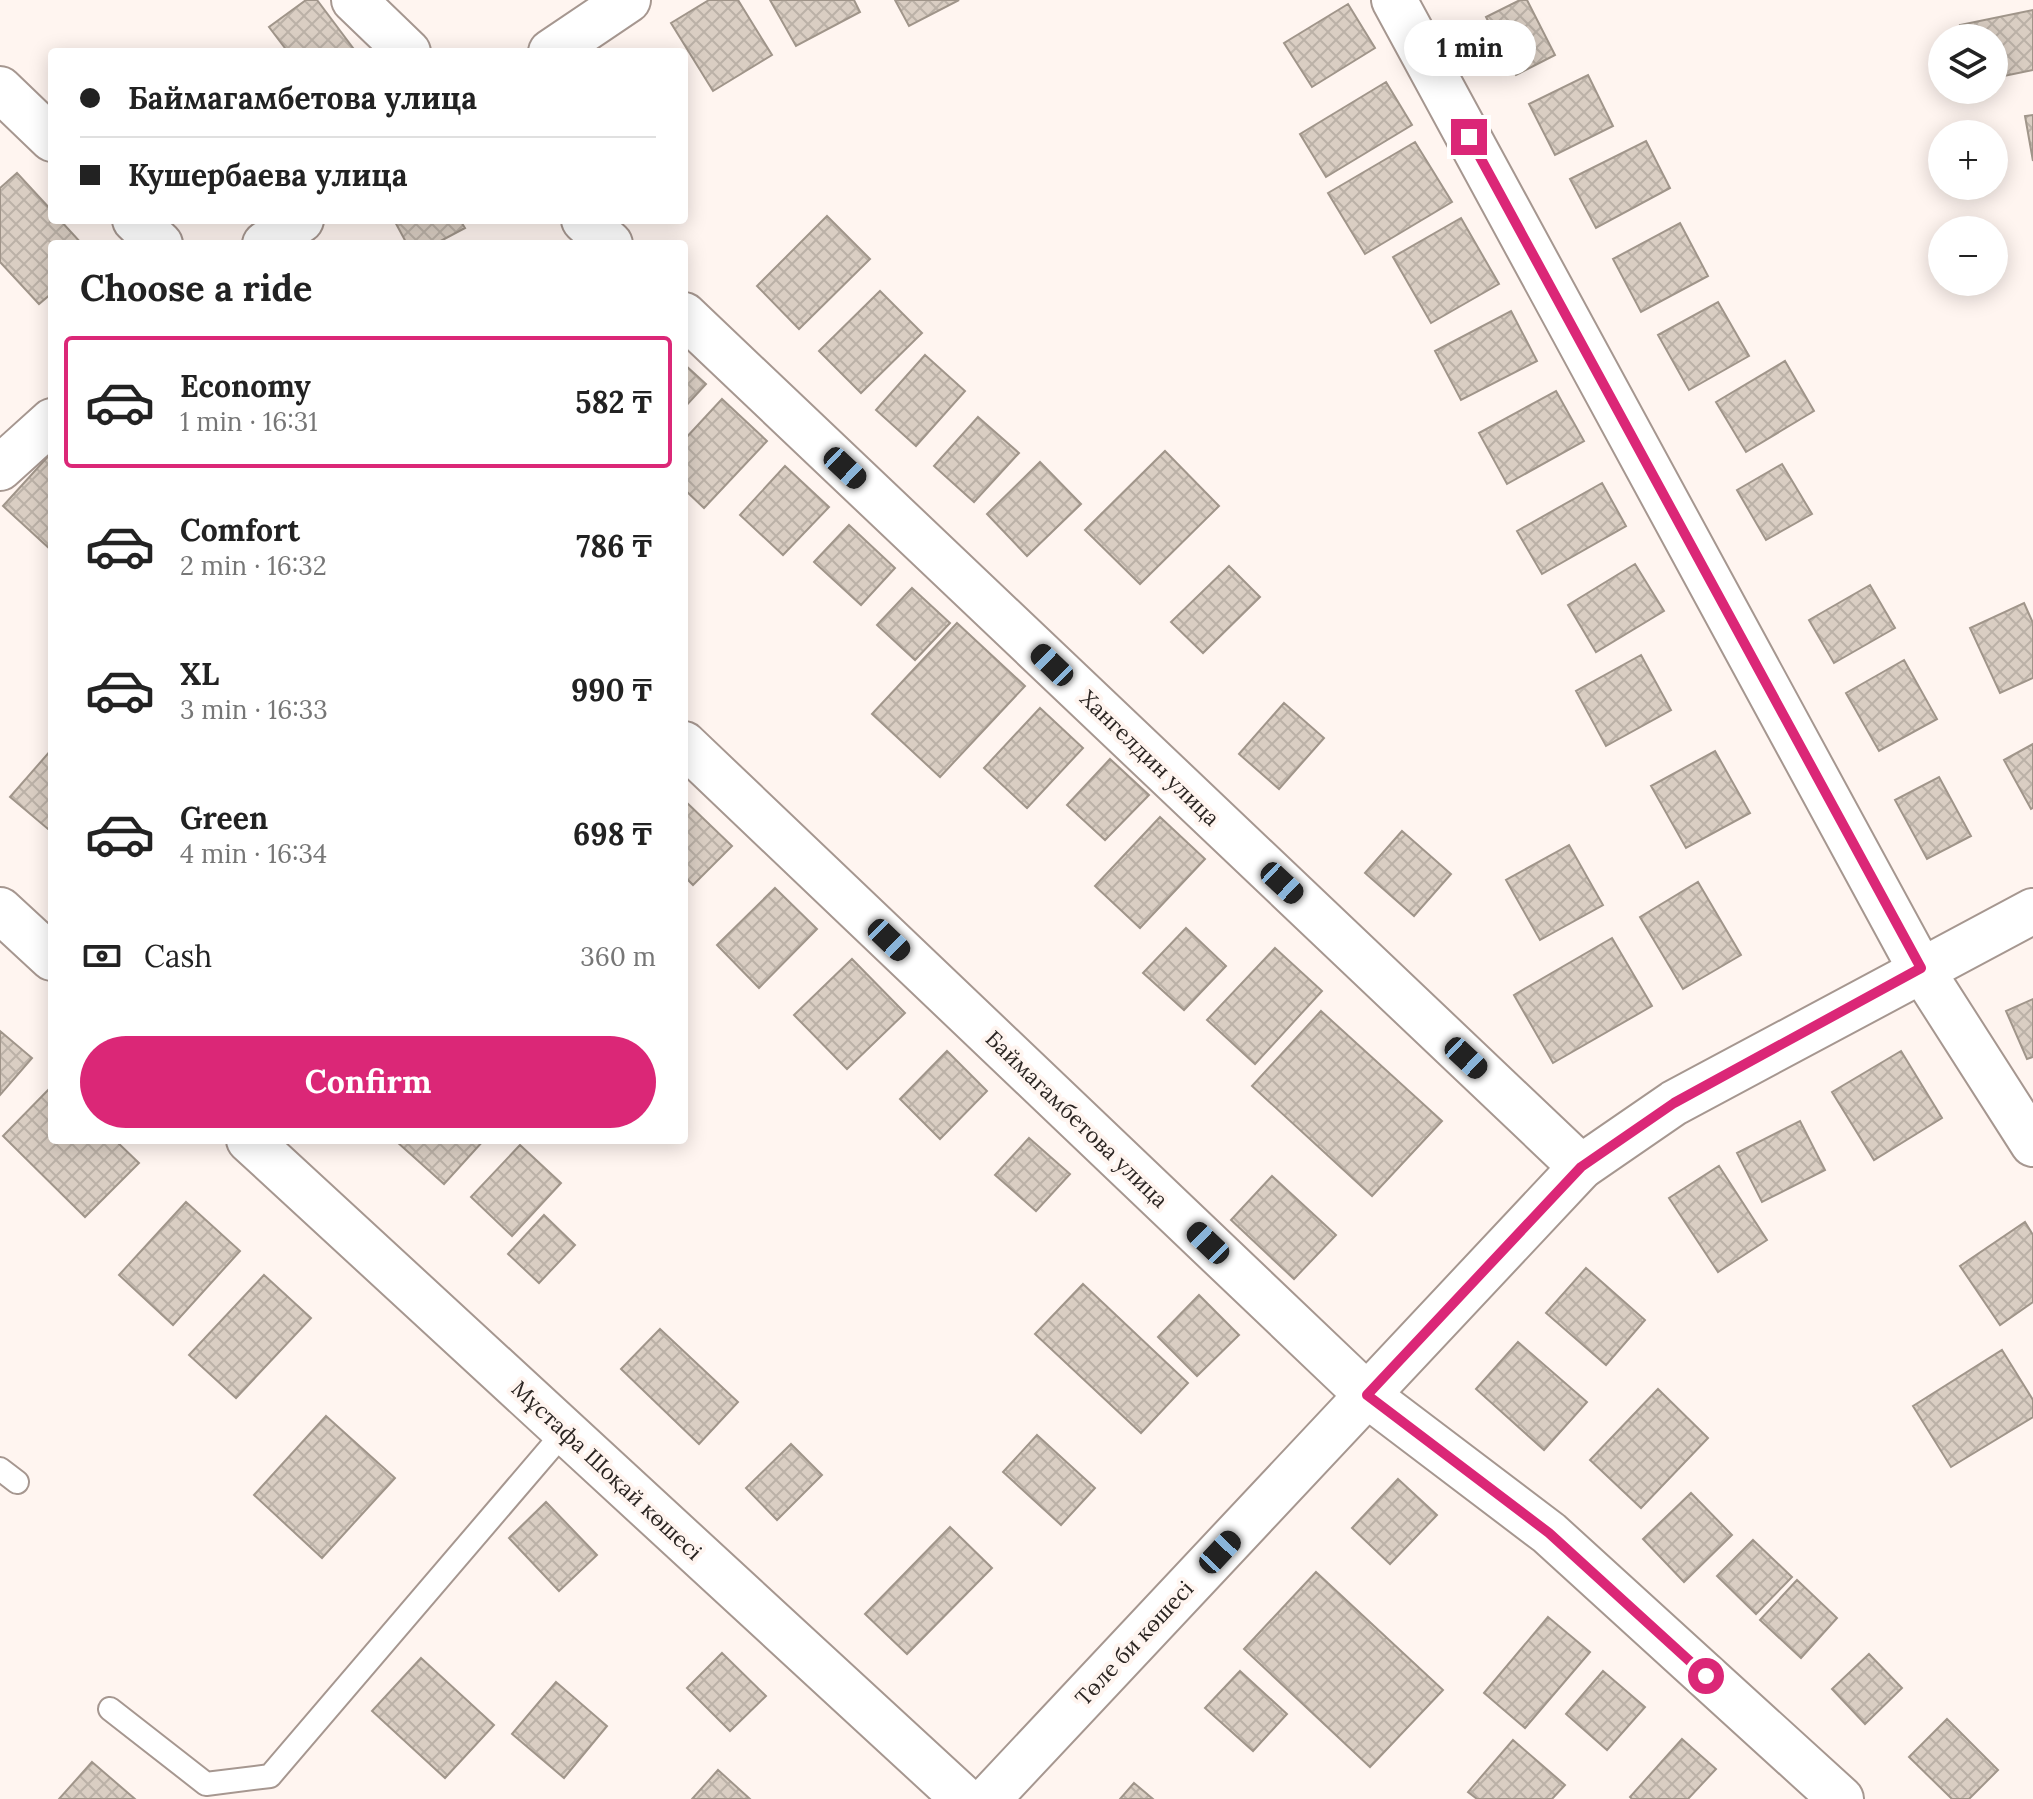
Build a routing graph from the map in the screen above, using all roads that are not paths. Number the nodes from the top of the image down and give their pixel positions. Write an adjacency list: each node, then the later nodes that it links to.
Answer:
1 (354, 0): 4 (street)
2 (628, 0): 5 (street)
3 (1394, 0): 21 (street)
4 (404, 48)
5 (557, 48)
6 (0, 89): 7 (street)
7 (48, 135)
8 (139, 224): 11 (street)
9 (295, 224): 12 (street)
10 (588, 224): 13 (street)
11 (156, 240)
12 (271, 240)
13 (606, 240)
14 (688, 319): 24 (street, Хангелдин улица)
15 (48, 425): 16 (street)
16 (0, 468)
17 (688, 748): 25 (street, Баймагамбетова улица)
18 (0, 910): 20 (street)
19 (2033, 911): 21 (street, Төле би көшесі)
20 (48, 954)
21 (1921, 968): 23 (street); 24 (street, Төле би көшесі)
22 (253, 1144): 26 (street, Мұстафа Шоқай көшесі)
23 (2033, 1144)
24 (1581, 1167): 25 (street, Төле би көшесі)
25 (1367, 1395): 29 (street, Төле би көшесі); 30 (street, Баймагамбетова улица)
26 (565, 1431): 27 (lane); 28 (street, Мұстафа Шоқай көшесі)
27 (110, 1709)
28 (964, 1799)
29 (988, 1799)
30 (1841, 1799)

